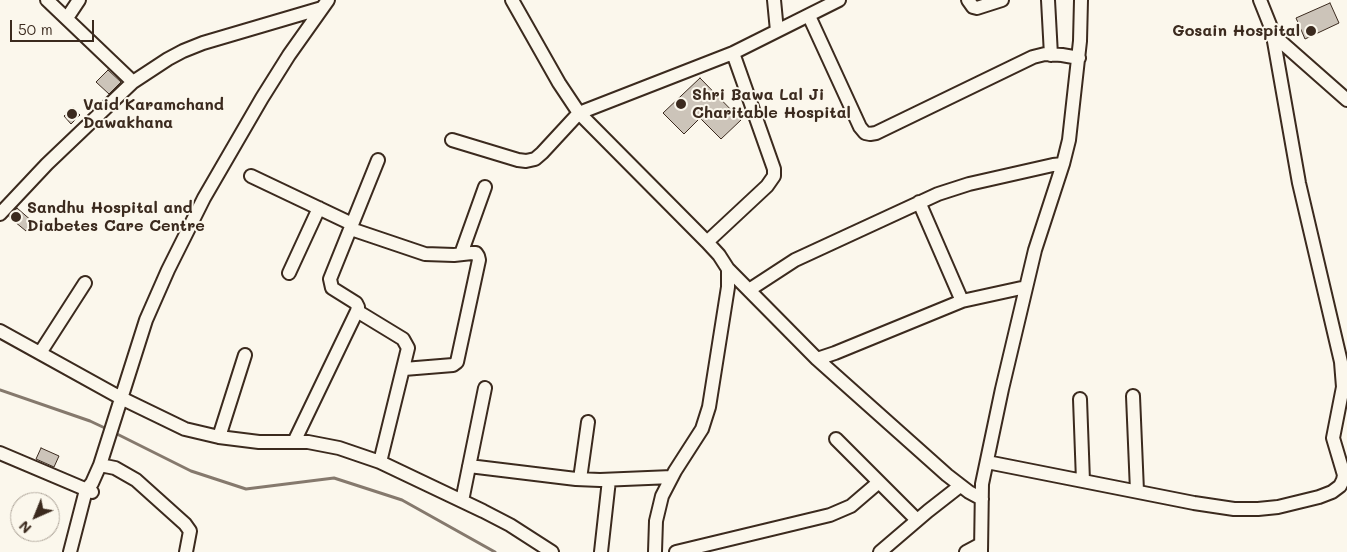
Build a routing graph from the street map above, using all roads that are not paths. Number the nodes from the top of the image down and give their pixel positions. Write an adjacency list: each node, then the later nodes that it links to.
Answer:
1 (47, 0): 13 (street)
2 (79, 0): 13 (street)
3 (512, 0): 21 (street)
4 (774, 0): 15 (street)
5 (839, 0): 12 (street)
6 (968, 0): 7 (street)
7 (1002, 0)
8 (1048, 0): 17 (street)
9 (1082, 0): 18 (street)
10 (1260, 0): 14 (street)
11 (325, 4): 19 (street); 48 (street)
12 (809, 16): 15 (street); 17 (street)
13 (67, 18): 19 (street)
14 (1272, 30): 20 (street); 46 (street)
15 (777, 31): 16 (street)
16 (733, 53): 21 (street); 31 (street)
17 (1051, 54): 18 (street)
18 (1079, 58): 24 (street)
19 (133, 82): 29 (street)
20 (1347, 100)
21 (579, 113): 22 (street); 31 (street)
22 (452, 140)
23 (378, 160): 30 (street)
24 (1063, 164): 27 (street); 36 (street)
25 (251, 176): 28 (street)
26 (485, 187): 32 (street)
27 (919, 202): 37 (street); 38 (street)
28 (319, 208): 30 (street); 34 (street)
29 (0, 214)
30 (351, 226): 32 (street); 39 (street)
31 (707, 242): 33 (street)
32 (461, 254): 44 (street)
33 (728, 269): 37 (street); 59 (street)
34 (289, 273)
35 (85, 283): 41 (street)
36 (1026, 287): 38 (street); 57 (street)
37 (749, 290): 43 (street)
38 (962, 301): 43 (street)
39 (357, 311): 44 (street); 53 (street)
40 (0, 330): 41 (street)
41 (40, 353): 48 (street)
42 (245, 355): 51 (street)
43 (817, 359): 65 (street)
44 (404, 369): 56 (street)
45 (485, 388): 58 (street)
46 (1345, 391): 60 (street)
47 (1133, 396): 67 (street)
48 (121, 398): 51 (street); 55 (street)
49 (1080, 399): 63 (street)
50 (588, 422): 61 (street)
51 (219, 437): 53 (street)
52 (836, 439): 64 (street)
53 (294, 442): 56 (street)
54 (0, 453): 66 (street)
55 (102, 459): 66 (street); 74 (street)
56 (380, 462): 69 (street)
57 (987, 462): 63 (street); 68 (street)
58 (469, 466): 61 (street); 69 (street)
59 (672, 477): 62 (street); 77 (street)
60 (1345, 477): 67 (street)
61 (580, 479): 62 (street)
62 (609, 480): 76 (street)
63 (1083, 480): 67 (street)
64 (879, 482): 70 (street); 78 (street)
65 (960, 486): 68 (street); 70 (street)
66 (90, 488): 72 (street); 73 (street)
67 (1137, 491)
68 (982, 499): 71 (street)
69 (462, 502): 75 (street)
70 (917, 520): 79 (street)
71 (981, 548): 80 (street)
72 (70, 552)
73 (77, 552)
74 (186, 552)
75 (552, 552)
76 (601, 552)
77 (655, 552)
78 (676, 552)
79 (880, 552)
80 (966, 552)

